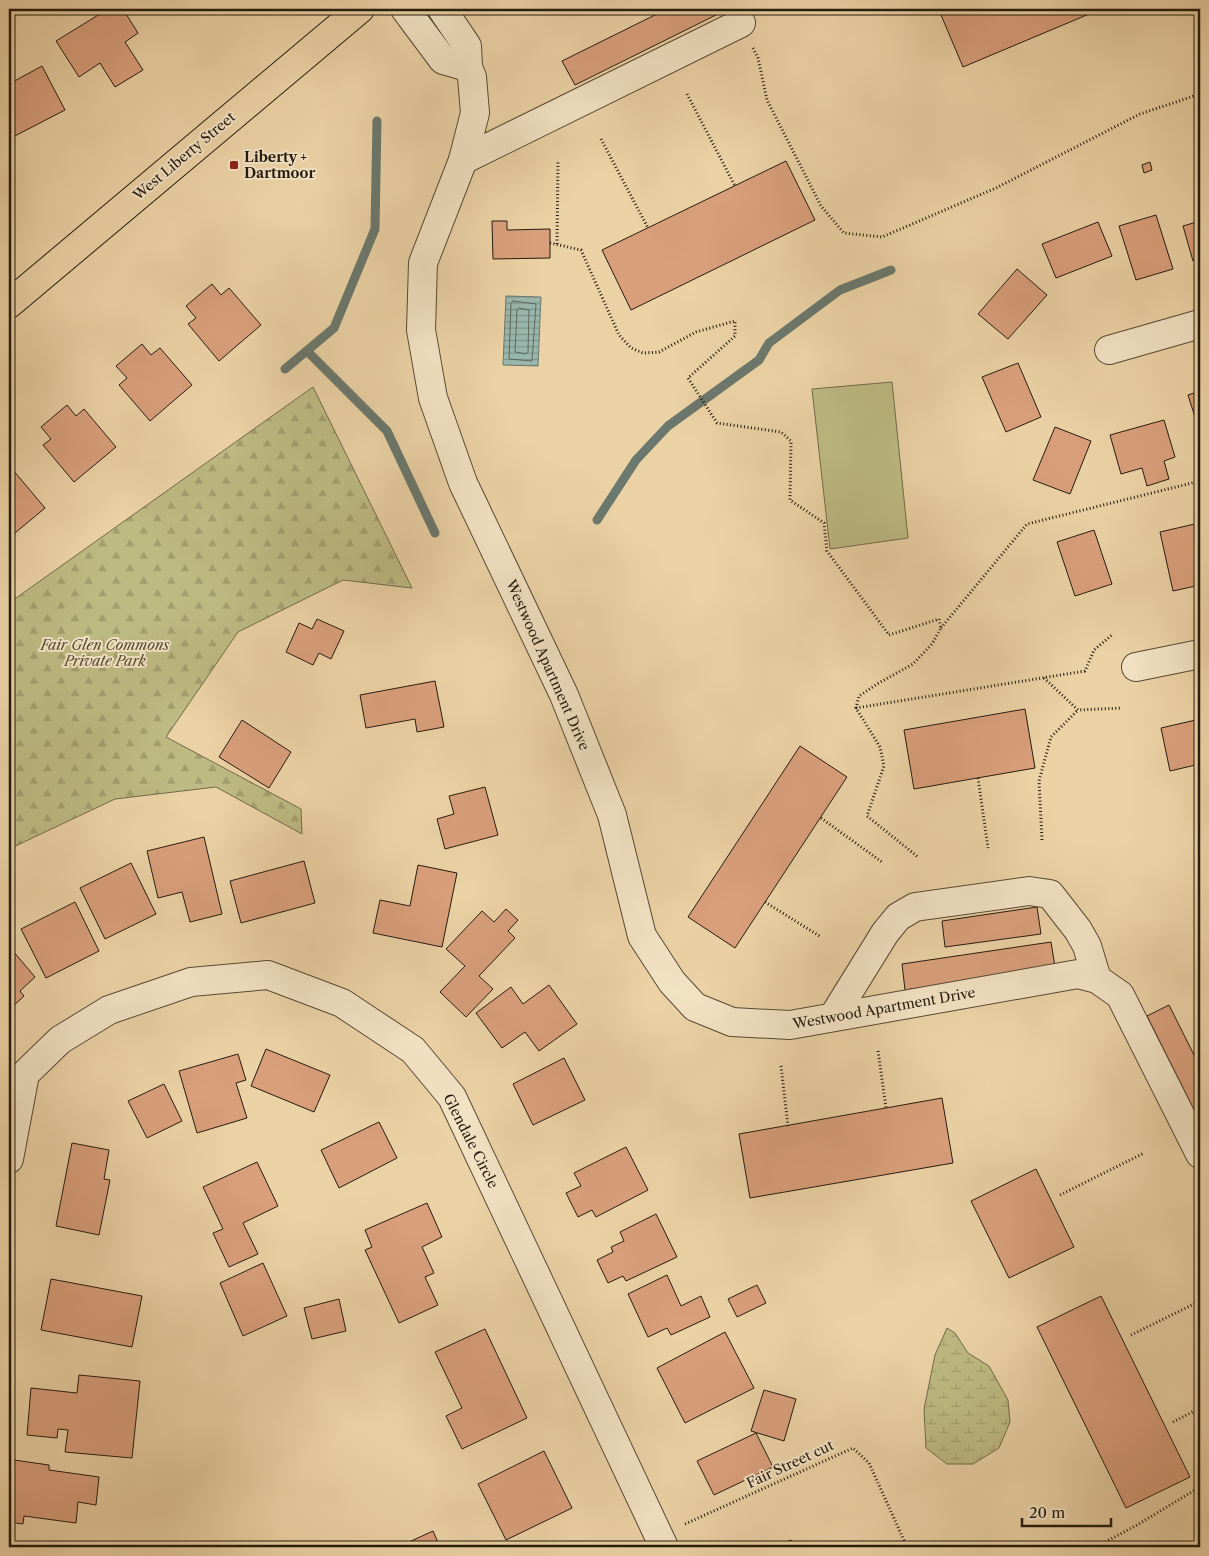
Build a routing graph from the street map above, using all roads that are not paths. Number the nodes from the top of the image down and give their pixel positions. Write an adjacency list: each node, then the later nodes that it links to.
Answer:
1 (360, 9): 7 (main road, West Liberty Street)
2 (405, 9): 5 (street)
3 (442, 9): 5 (street)
4 (741, 22): 6 (street)
5 (468, 67): 6 (street, Westwood Apartment Drive)
6 (463, 160): 13 (street, Westwood Apartment Drive)
7 (9, 304)
8 (1200, 324): 9 (street)
9 (1109, 350)
10 (1200, 654): 11 (street)
11 (1136, 667)
12 (1097, 979): 13 (street, Westwood Apartment Drive); 13 (street); 14 (street, Westwood Apartment Drive)
13 (833, 1018)
14 (1200, 1154)
15 (9, 1159): 16 (street, Glendale Circle)
16 (662, 1542)

